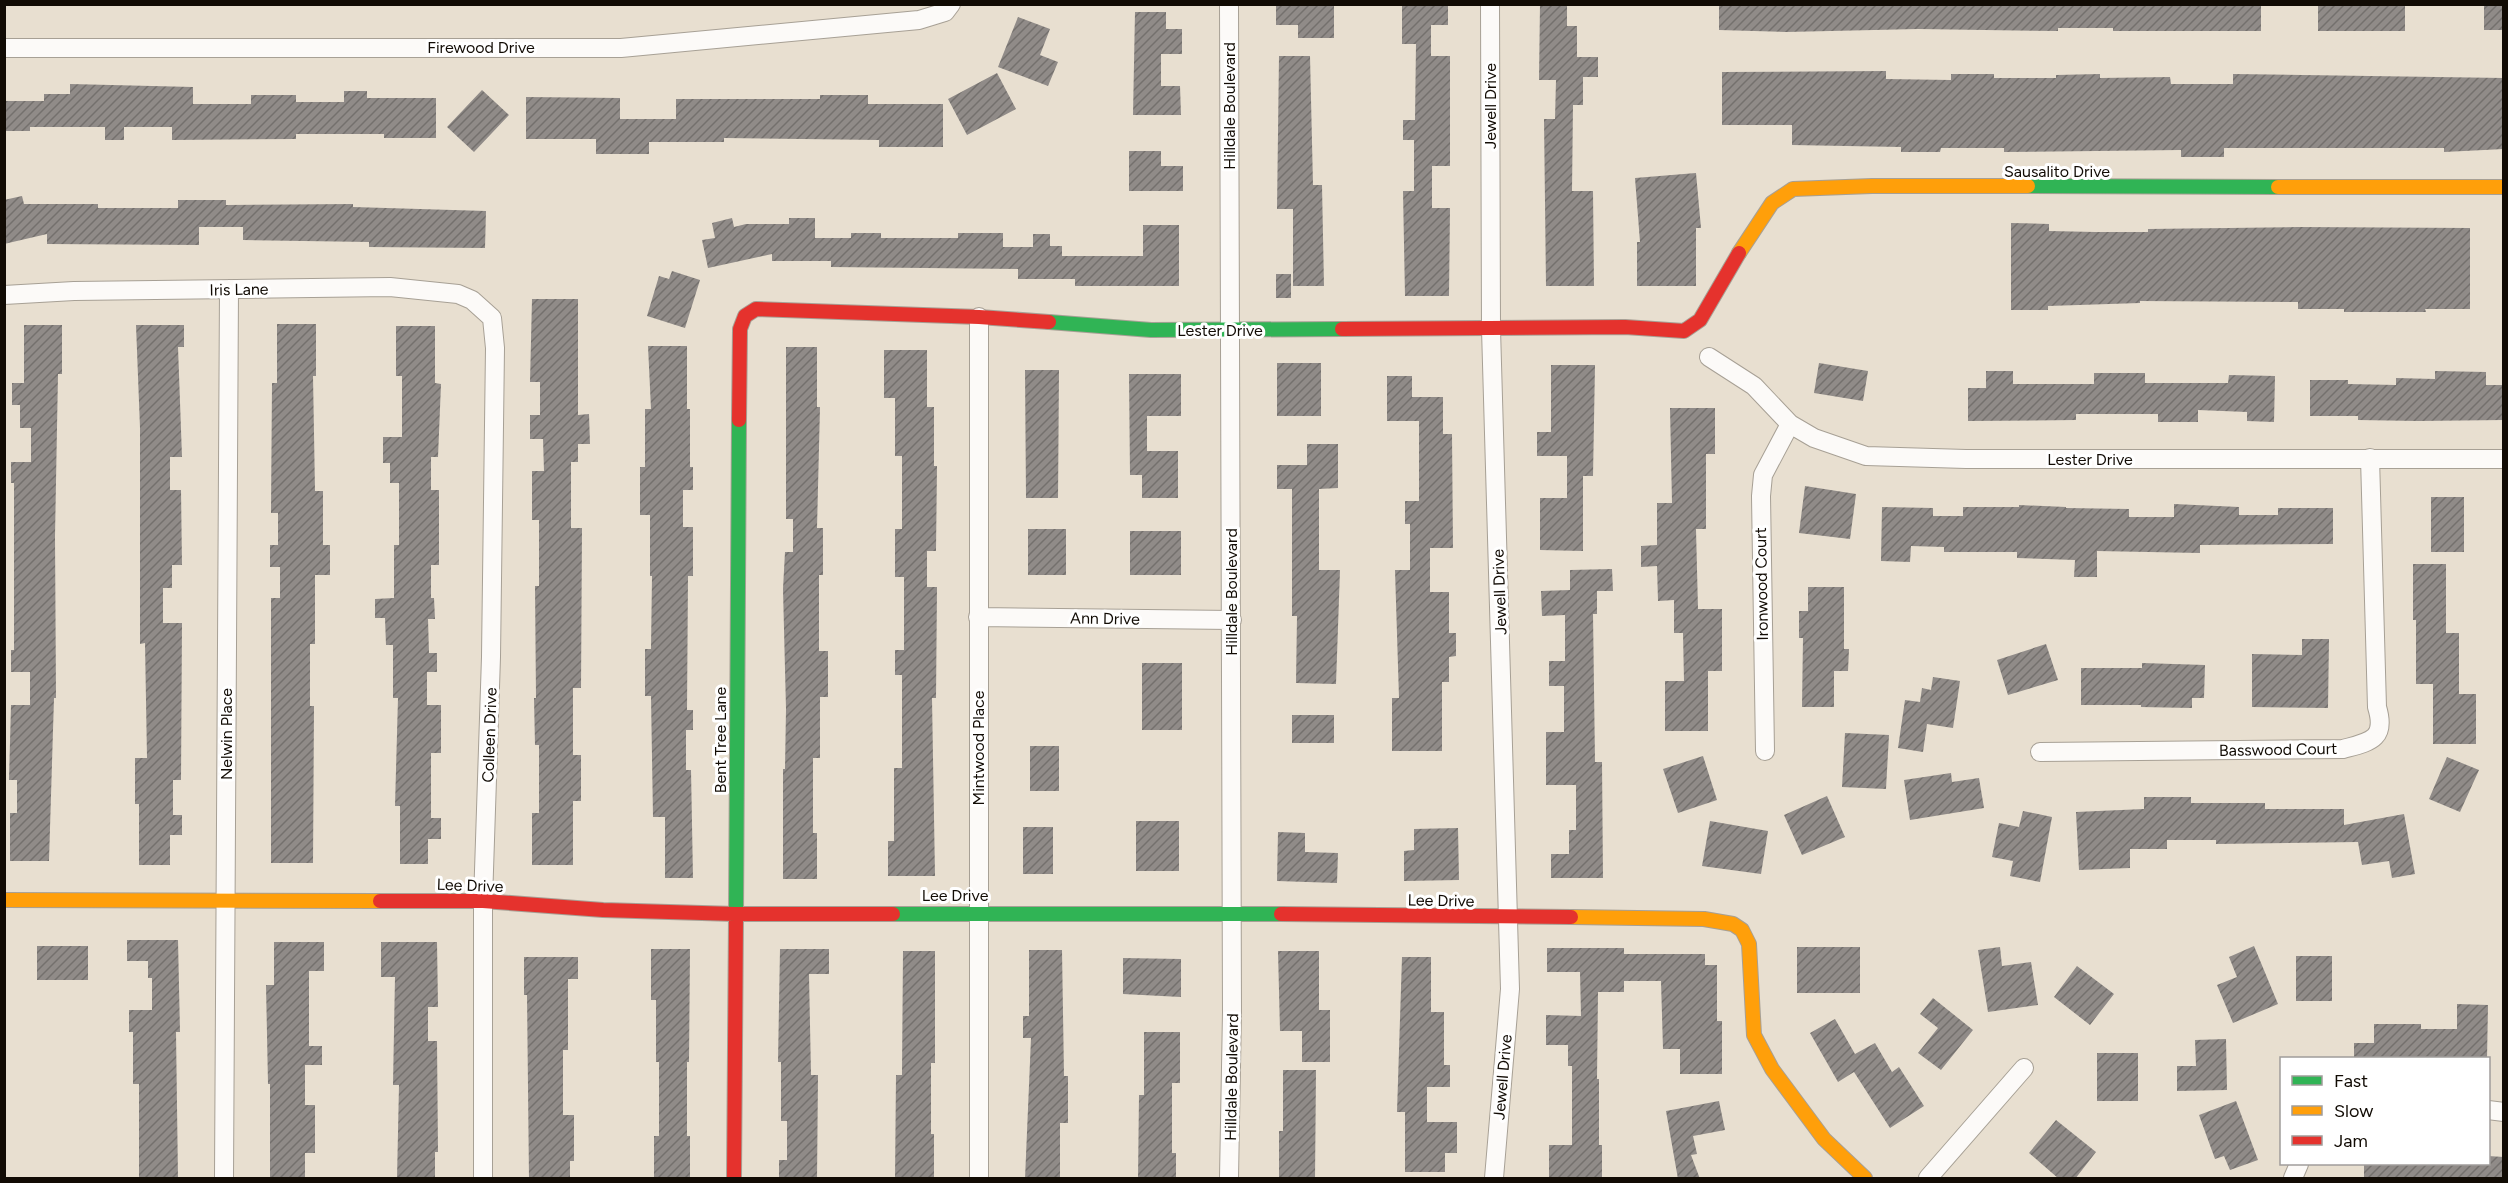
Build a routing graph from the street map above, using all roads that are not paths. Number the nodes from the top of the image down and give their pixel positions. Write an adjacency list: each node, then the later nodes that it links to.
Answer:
1 (951, 4): 4 (street, Firewood Drive)
2 (1230, 4): 12 (street, Hilldale Boulevard)
3 (1490, 4): 11 (street, Jewell Drive)
4 (4, 48)
5 (2504, 187): 13 (street, Sausalito Drive)
6 (229, 289): 7 (street, Iris Lane); 8 (street, Iris Lane); 23 (street, Nelwin Place)
7 (4, 295)
8 (472, 300): 24 (street, Colleen Drive)
9 (756, 309): 10 (street, Lester Drive); 27 (street, Bent Tree Lane)
10 (979, 317): 12 (street, Lester Drive); 18 (street, Mintwood Place)
11 (1491, 329): 12 (street, Lester Drive); 13 (street, Lester Drive); 28 (street, Jewell Drive)
12 (1229, 330): 19 (street, Hilldale Boulevard)
13 (1683, 331)
14 (1709, 357): 15 (street, Lester Drive)
15 (1790, 424): 16 (street, Lester Drive); 20 (street, Ironwood Court)
16 (2370, 458): 17 (street, Lester Drive); 21 (street, Basswood Court)
17 (2504, 459)
18 (978, 617): 19 (street, Ann Drive); 25 (street, Mintwood Place)
19 (1232, 620): 26 (street, Hilldale Boulevard)
20 (1765, 751)
21 (2040, 752)
22 (4, 900): 23 (street, Lee Drive)
23 (224, 901): 24 (street, Lee Drive); 31 (street, Nelwin Place)
24 (483, 901): 27 (street, Lee Drive); 32 (street, Colleen Drive)
25 (979, 912): 26 (street, Lee Drive); 27 (street, Lee Drive); 34 (street, Mintwood Place)
26 (1232, 913): 28 (street, Lee Drive); 35 (street, Hilldale Boulevard)
27 (735, 914): 33 (street, Bent Tree Lane)
28 (1509, 917): 36 (street, Jewell Drive); 37 (street, Lee Drive)
29 (2024, 1068): 38 (street)
30 (2299, 1165): 39 (street)
31 (224, 1179)
32 (483, 1179)
33 (734, 1179)
34 (979, 1179)
35 (1229, 1179)
36 (1494, 1179)
37 (1865, 1179)
38 (1928, 1179)
39 (2293, 1179)

